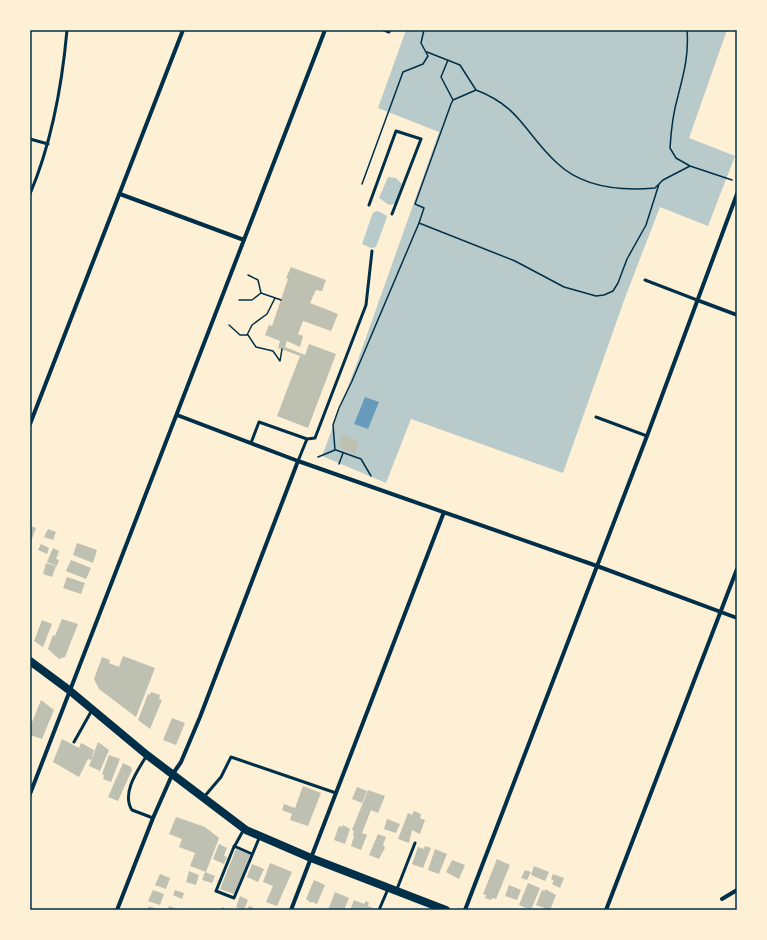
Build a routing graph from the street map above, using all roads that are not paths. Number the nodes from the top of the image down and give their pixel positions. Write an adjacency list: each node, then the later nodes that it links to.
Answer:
1 (67, 30): 7 (lane)
2 (183, 30): 9 (street)
3 (325, 30): 13 (street)
4 (384, 30): 5 (lane)
5 (389, 32)
6 (30, 139): 7 (lane)
7 (48, 144): 8 (lane)
8 (30, 194)
9 (120, 194): 13 (street); 20 (street)
10 (737, 194): 16 (street)
11 (369, 205): 12 (lane)
12 (392, 214)
13 (244, 240): 18 (street)
14 (372, 251): 22 (lane)
15 (645, 280): 16 (lane)
16 (697, 300): 17 (street); 21 (street)
17 (737, 315)
18 (177, 415): 23 (street); 31 (street)
19 (596, 417): 21 (lane)
20 (30, 424)
21 (647, 436): 26 (street)
22 (307, 439): 23 (lane); 24 (lane)
23 (251, 443): 24 (street)
24 (298, 461): 25 (street); 35 (street)
25 (444, 512): 26 (street); 36 (street)
26 (597, 566): 28 (street); 53 (street)
27 (737, 568): 28 (street)
28 (720, 612): 29 (street); 54 (street)
29 (737, 618)
30 (30, 662): 31 (main road)
31 (69, 690): 32 (main road); 37 (street)
32 (92, 709): 33 (lane); 34 (main road)
33 (74, 742)
34 (147, 755): 35 (main road); 39 (lane)
35 (172, 775): 38 (main road); 39 (street)
36 (336, 793): 38 (lane); 45 (street)
37 (30, 794)
38 (203, 798): 40 (main road)
39 (153, 818): 49 (street)
40 (244, 829): 41 (main road); 43 (lane)
41 (260, 836): 44 (lane); 45 (main road)
42 (415, 843): 46 (lane)
43 (234, 846): 44 (lane); 44 (lane)
44 (252, 854)
45 (311, 858): 46 (main road); 50 (street)
46 (392, 889): 51 (lane); 52 (main road)
47 (737, 890): 48 (street)
48 (722, 899)
49 (118, 910)
50 (291, 910)
51 (379, 910)
52 (446, 910)
53 (465, 910)
54 (606, 910)

